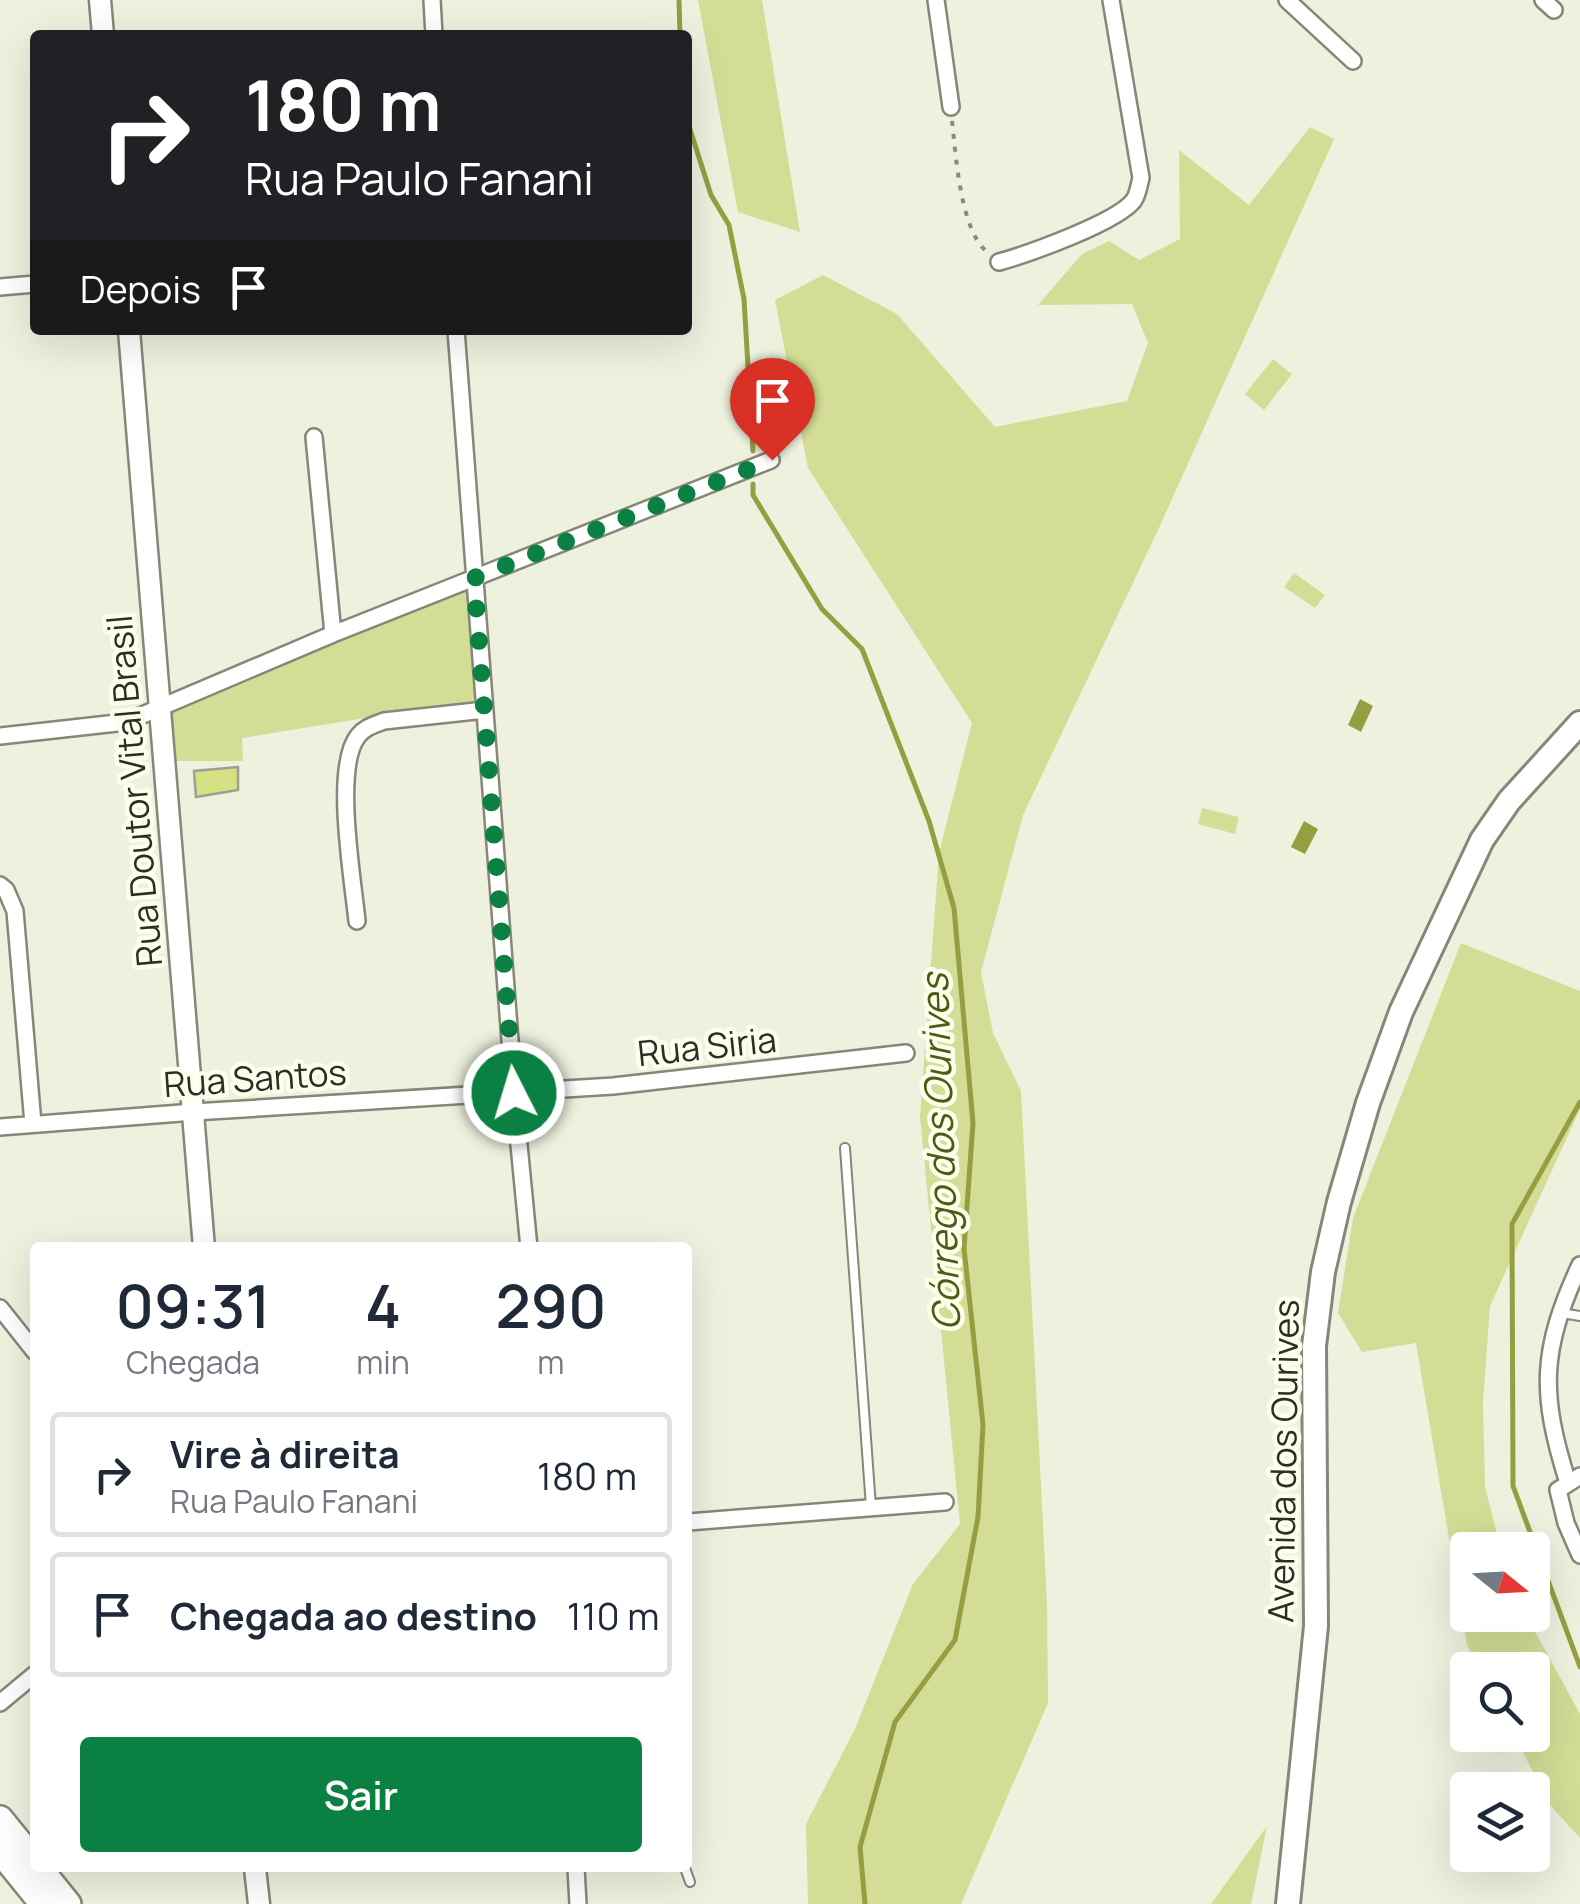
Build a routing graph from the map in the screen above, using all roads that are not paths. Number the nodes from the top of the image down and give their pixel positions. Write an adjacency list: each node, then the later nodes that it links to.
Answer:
1 (100, 0): 6 (street)
2 (432, 0): 7 (street)
3 (936, 0): 9 (street)
4 (1111, 0): 10 (street)
5 (1287, 0): 8 (street)
6 (103, 30)
7 (434, 30)
8 (1353, 61)
9 (950, 107)
10 (999, 262)
11 (30, 284): 12 (street)
12 (0, 287)
13 (129, 335): 19 (street, Rua Doutor Vital Brasil)
14 (456, 335): 17 (street)
15 (314, 436): 18 (street)
16 (772, 460): 17 (street)
17 (474, 578): 18 (street); 20 (street)
18 (333, 634): 19 (street)
19 (159, 710): 22 (street); 27 (street, Rua Doutor Vital Brasil)
20 (485, 710): 24 (street); 26 (street)
21 (1580, 723): 57 (main road, Avenida dos Ourives)
22 (0, 736)
23 (0, 886): 28 (street)
24 (357, 921)
25 (906, 1053): 26 (street, Rua Siria)
26 (514, 1093): 27 (street, Rua Santos); 32 (street)
27 (194, 1112): 28 (street, Rua Santos); 31 (street, Rua Doutor Vital Brasil)
28 (32, 1124): 29 (street, Rua Santos)
29 (0, 1128)
30 (845, 1148): 40 (lane)
31 (204, 1242)
32 (528, 1242)
33 (1580, 1265): 35 (street)
34 (0, 1308): 37 (street)
35 (1562, 1314): 36 (lane); 38 (street)
36 (1580, 1316)
37 (30, 1346)
38 (1574, 1480): 42 (street)
39 (946, 1502): 40 (street)
40 (871, 1507): 41 (street)
41 (692, 1522)
42 (1580, 1555)
43 (30, 1678): 44 (street)
44 (0, 1702)
45 (0, 1818): 47 (main road)
46 (0, 1850): 53 (main road)
47 (30, 1856)
48 (43, 1872): 54 (main road)
49 (255, 1872): 55 (street)
50 (576, 1872): 56 (street)
51 (686, 1872): 52 (lane)
52 (690, 1882)
53 (43, 1904)
54 (68, 1904)
55 (259, 1904)
56 (578, 1904)
57 (1288, 1904)

